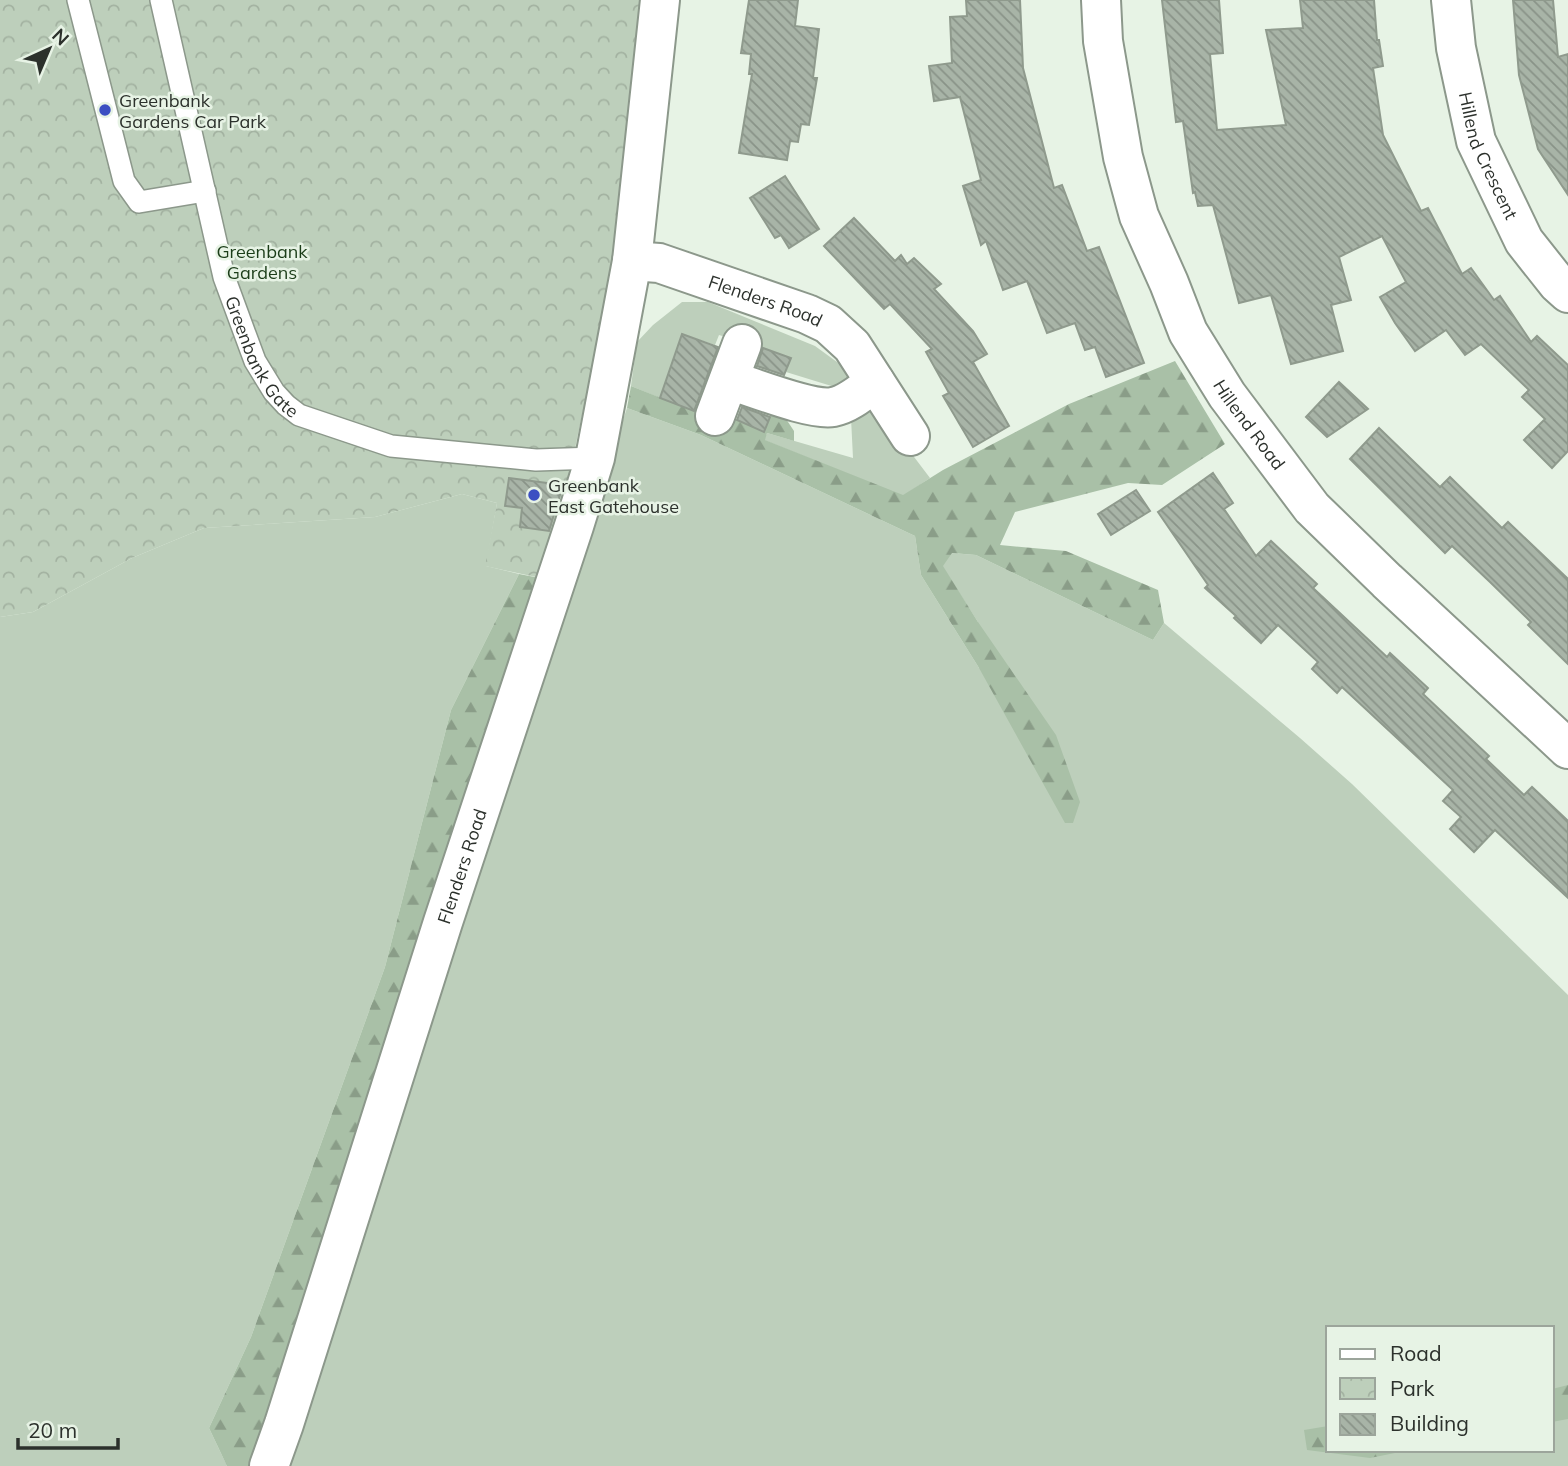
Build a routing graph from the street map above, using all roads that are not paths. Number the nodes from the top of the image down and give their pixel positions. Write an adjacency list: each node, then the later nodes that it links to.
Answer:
1 (78, 0): 6 (lane)
2 (161, 0): 6 (lane, Greenbank Gate)
3 (660, 0): 7 (street, Flenders Road)
4 (1101, 0): 15 (street, Hillend Road)
5 (1451, 0): 8 (street, Hillend Crescent)
6 (205, 191): 14 (lane, Greenbank Gate)
7 (632, 261): 11 (street, Flenders Road); 14 (street, Flenders Road)
8 (1568, 293)
9 (742, 344): 10 (street)
10 (729, 380): 11 (street); 12 (street)
11 (875, 382): 13 (street, Flenders Road)
12 (715, 416)
13 (910, 436)
14 (595, 458): 16 (street, Flenders Road)
15 (1568, 750)
16 (269, 1466)

